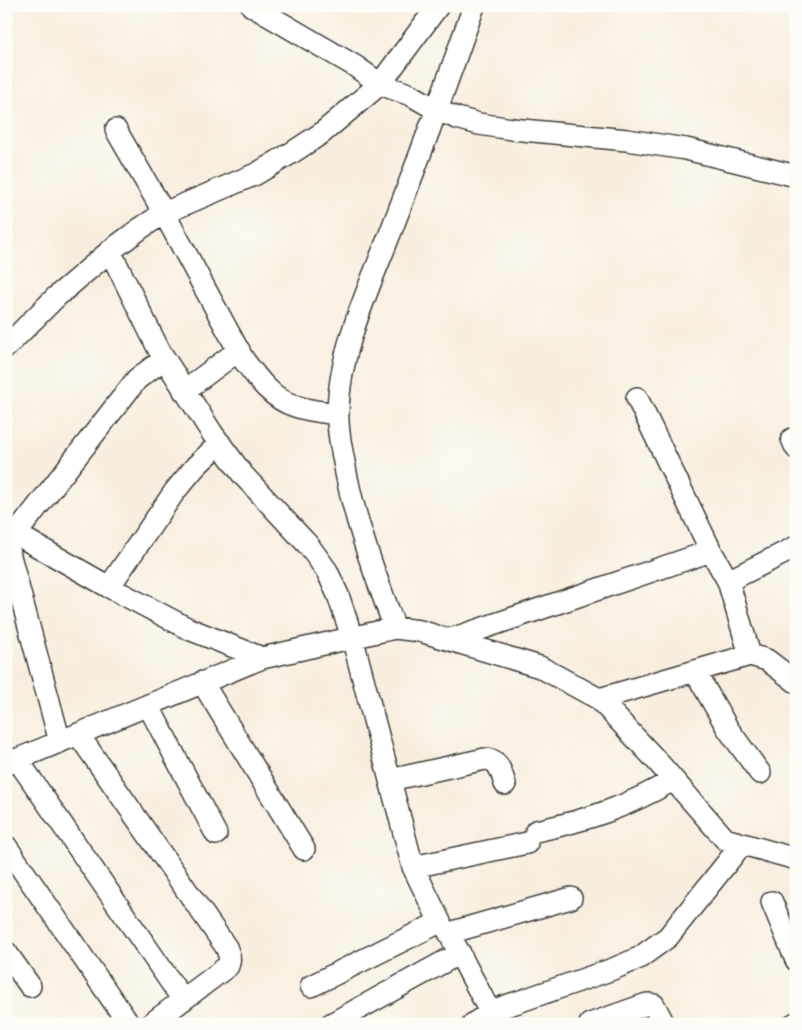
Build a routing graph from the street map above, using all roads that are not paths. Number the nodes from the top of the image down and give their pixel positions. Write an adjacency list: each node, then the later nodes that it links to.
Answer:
1 (252, 6): 4 (street)
2 (438, 6): 4 (street)
3 (474, 6): 5 (street)
4 (380, 84): 5 (street); 8 (street)
5 (437, 110): 7 (street); 15 (street)
6 (116, 130): 8 (street)
7 (796, 176)
8 (164, 212): 9 (street); 11 (street)
9 (110, 251): 10 (street); 12 (street)
10 (6, 347)
11 (238, 350): 13 (street); 15 (street)
12 (164, 359): 13 (street); 17 (street)
13 (184, 390): 16 (street)
14 (637, 398): 19 (street)
15 (338, 414): 22 (street)
16 (220, 443): 21 (street); 23 (street)
17 (9, 536): 21 (street); 32 (street)
18 (796, 547): 20 (street)
19 (711, 550): 20 (street); 24 (street)
20 (728, 581): 25 (street)
21 (109, 587): 26 (street)
22 (394, 628): 23 (street); 24 (street)
23 (352, 637): 26 (street); 35 (street)
24 (451, 639): 30 (street)
25 (750, 656): 27 (street); 29 (street)
26 (262, 658): 28 (street)
27 (695, 671): 30 (street); 34 (street)
28 (202, 682): 31 (street); 41 (street)
29 (796, 682)
30 (599, 699): 36 (street)
31 (148, 705): 32 (street); 38 (street)
32 (69, 738): 33 (street); 52 (street)
33 (9, 762): 52 (street)
34 (760, 773)
35 (390, 780): 37 (street); 43 (street)
36 (673, 780): 39 (street); 43 (street)
37 (505, 784)
38 (216, 834)
39 (742, 844): 42 (street); 53 (street)
40 (6, 846): 54 (street)
41 (304, 850)
42 (796, 860)
43 (413, 867): 46 (street)
44 (570, 898): 46 (street)
45 (772, 902): 49 (street)
46 (445, 928): 48 (street); 51 (street)
47 (6, 952): 50 (street)
48 (460, 953): 53 (street); 56 (street)
49 (796, 960)
50 (30, 986)
51 (311, 986)
52 (183, 1000): 55 (street)
53 (494, 1016)
54 (130, 1024)
55 (151, 1024)
56 (331, 1024)
57 (590, 1024): 58 (street)
58 (664, 1024)

